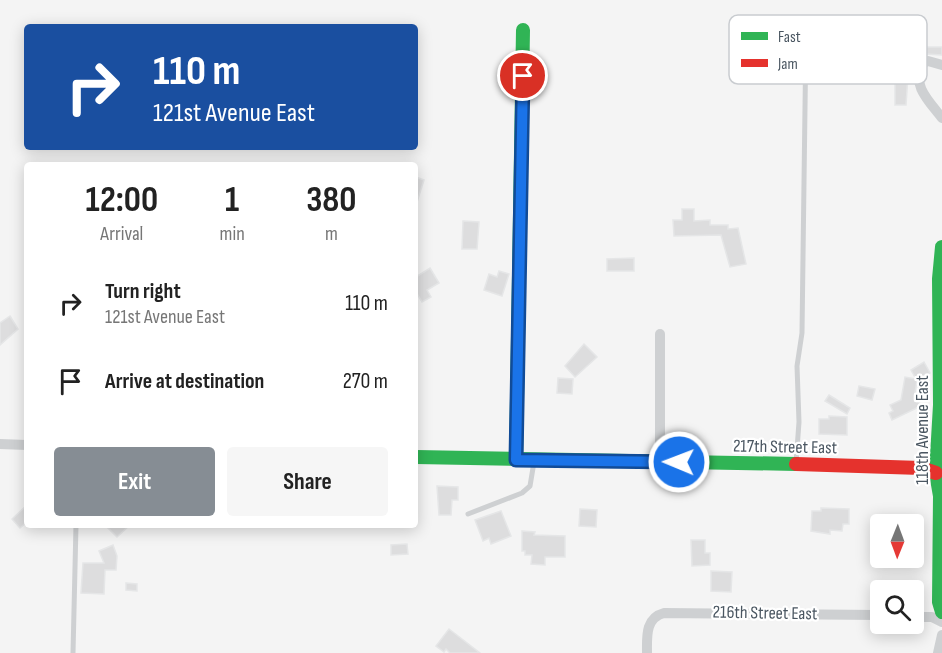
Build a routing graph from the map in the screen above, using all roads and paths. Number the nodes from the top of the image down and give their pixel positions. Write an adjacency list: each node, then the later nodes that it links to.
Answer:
1 (523, 30): 12 (street)
2 (927, 61): 3 (street)
3 (942, 65)
4 (805, 84): 15 (lane)
5 (920, 84): 6 (street)
6 (941, 114)
7 (942, 247): 16 (street, 118th Avenue East)
8 (660, 334): 14 (street)
9 (0, 444): 10 (street)
10 (24, 445)
11 (418, 457): 12 (street, 217th Street East)
12 (516, 460): 13 (street, 217th Street East)
13 (535, 460): 14 (street, 217th Street East); 17 (lane)
14 (660, 462): 15 (street, 217th Street East)
15 (796, 465): 16 (street, 217th Street East)
16 (936, 473): 19 (street, 118th Avenue East)
17 (468, 514)
18 (76, 528): 24 (lane)
19 (942, 612)
20 (870, 615): 25 (street, 216th Street East)
21 (924, 617): 22 (street)
22 (942, 622)
23 (942, 635): 26 (street)
24 (73, 653)
25 (647, 653)
26 (938, 653)

